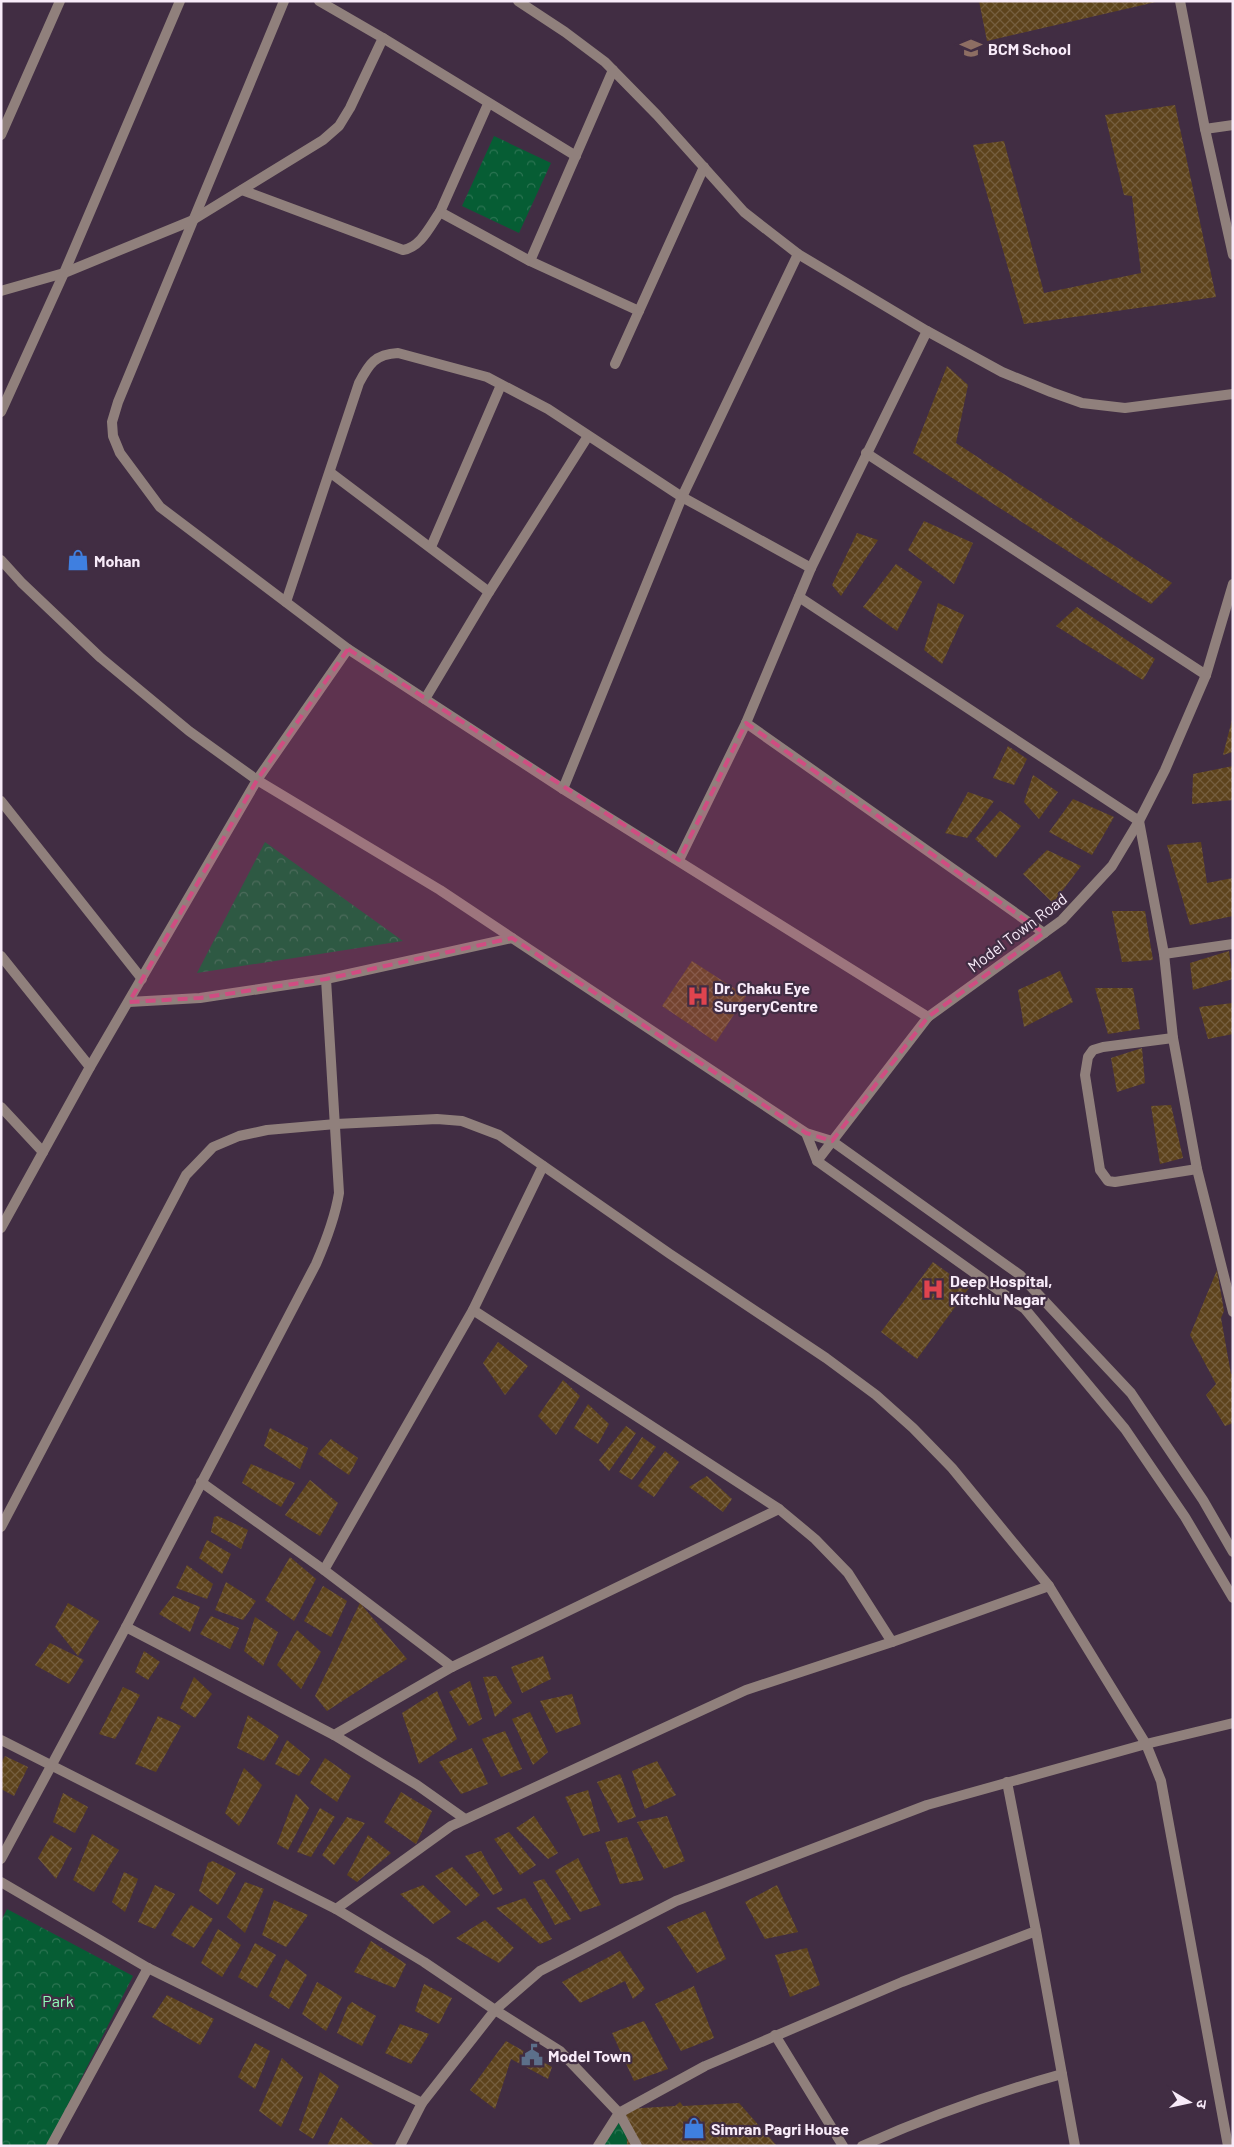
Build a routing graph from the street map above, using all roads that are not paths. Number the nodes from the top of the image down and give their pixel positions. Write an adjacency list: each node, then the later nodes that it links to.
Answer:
1 (60, 1): 12 (street)
2 (180, 1): 21 (street)
3 (284, 1): 17 (street)
4 (319, 1): 7 (street)
5 (518, 1): 8 (street)
6 (1180, 1): 11 (street)
7 (383, 38): 9 (street); 15 (street)
8 (613, 70): 13 (street); 14 (street)
9 (488, 104): 13 (street); 16 (street)
10 (1233, 125): 11 (street)
11 (1205, 129): 19 (street)
12 (1, 135)
13 (576, 156): 20 (street)
14 (704, 167): 18 (street); 23 (street)
15 (242, 190): 16 (street); 17 (street)
16 (440, 212): 20 (street)
17 (191, 221): 21 (street); 39 (street)
18 (798, 254): 24 (street); 32 (street)
19 (1233, 255)
20 (530, 261): 23 (street)
21 (64, 273): 22 (street); 28 (street)
22 (1, 291)
23 (639, 311): 25 (street)
24 (927, 331): 27 (street); 30 (street)
25 (615, 364)
26 (501, 385): 29 (street); 31 (street); 33 (street)
27 (1233, 394)
28 (1, 412)
29 (588, 436): 32 (street); 37 (street)
30 (866, 453): 35 (street); 41 (street)
31 (331, 473): 33 (street); 39 (street)
32 (682, 497): 35 (street); 45 (street)
33 (431, 547): 37 (street)
34 (1, 560): 44 (street)
35 (811, 568): 38 (street)
36 (1233, 584): 41 (street, Model Town Road)
37 (489, 592): 42 (street)
38 (800, 597): 43 (street); 47 (street)
39 (286, 602): 40 (street)
40 (348, 648): 42 (street); 44 (street)
41 (1206, 675): 47 (street, Model Town Road)
42 (425, 699): 45 (street)
43 (746, 723): 48 (street); 49 (street)
44 (257, 780): 50 (street); 54 (street)
45 (563, 789): 48 (street)
46 (1, 801): 54 (street)
47 (1139, 821): 49 (street, Model Town Road); 52 (street)
48 (679, 860): 57 (street)
49 (1044, 932): 57 (street, Model Town Road)
50 (512, 938): 55 (street); 62 (street)
51 (1233, 944): 52 (street)
52 (1164, 954): 58 (street)
53 (1, 956): 59 (street)
54 (142, 979): 56 (street)
55 (326, 979): 56 (street); 61 (street)
56 (129, 1002): 59 (street)
57 (928, 1017): 63 (street, Model Town Road)
58 (1173, 1038): 67 (street); 67 (street)
59 (90, 1067): 64 (street)
60 (1, 1107): 64 (street)
61 (336, 1124): 66 (street); 71 (street); 73 (street)
62 (806, 1134): 63 (street); 65 (street)
63 (832, 1141): 65 (street, Model Town Road); 74 (street)
64 (43, 1152): 68 (street)
65 (817, 1161): 77 (street)
66 (543, 1166): 69 (street); 76 (street)
67 (1196, 1169): 70 (street)
68 (1, 1228)
69 (473, 1310): 72 (street); 75 (street)
70 (1233, 1312)
71 (202, 1482): 75 (street); 78 (street)
72 (778, 1510): 79 (street); 80 (street)
73 (1, 1527)
74 (1233, 1552)
75 (324, 1570): 80 (street)
76 (1048, 1586): 79 (street); 84 (street)
77 (1233, 1598)
78 (126, 1627): 82 (street); 85 (street)
79 (892, 1642): 87 (street)
80 (452, 1667): 82 (street)
81 (1233, 1723): 84 (street)
82 (334, 1735): 87 (street)
83 (1, 1740): 85 (street)
84 (1146, 1744): 86 (street); 105 (street)
85 (52, 1767): 88 (street); 90 (street)
86 (1007, 1782): 91 (street); 93 (street)
87 (465, 1819): 90 (street)
88 (1, 1858)
89 (1, 1882): 92 (street)
90 (336, 1909): 93 (street)
91 (1036, 1931): 94 (street); 95 (street)
92 (148, 1968): 96 (street); 98 (street)
93 (495, 2010): 96 (street); 97 (street)
94 (775, 2035): 97 (street); 102 (street)
95 (1062, 2074): 103 (street); 104 (street)
96 (422, 2103): 99 (street)
97 (619, 2113): 100 (street); 101 (street)
98 (51, 2146)
99 (400, 2146)
100 (598, 2146)
101 (637, 2146)
102 (843, 2146)
103 (862, 2146)
104 (1075, 2146)
105 (1228, 2146)

